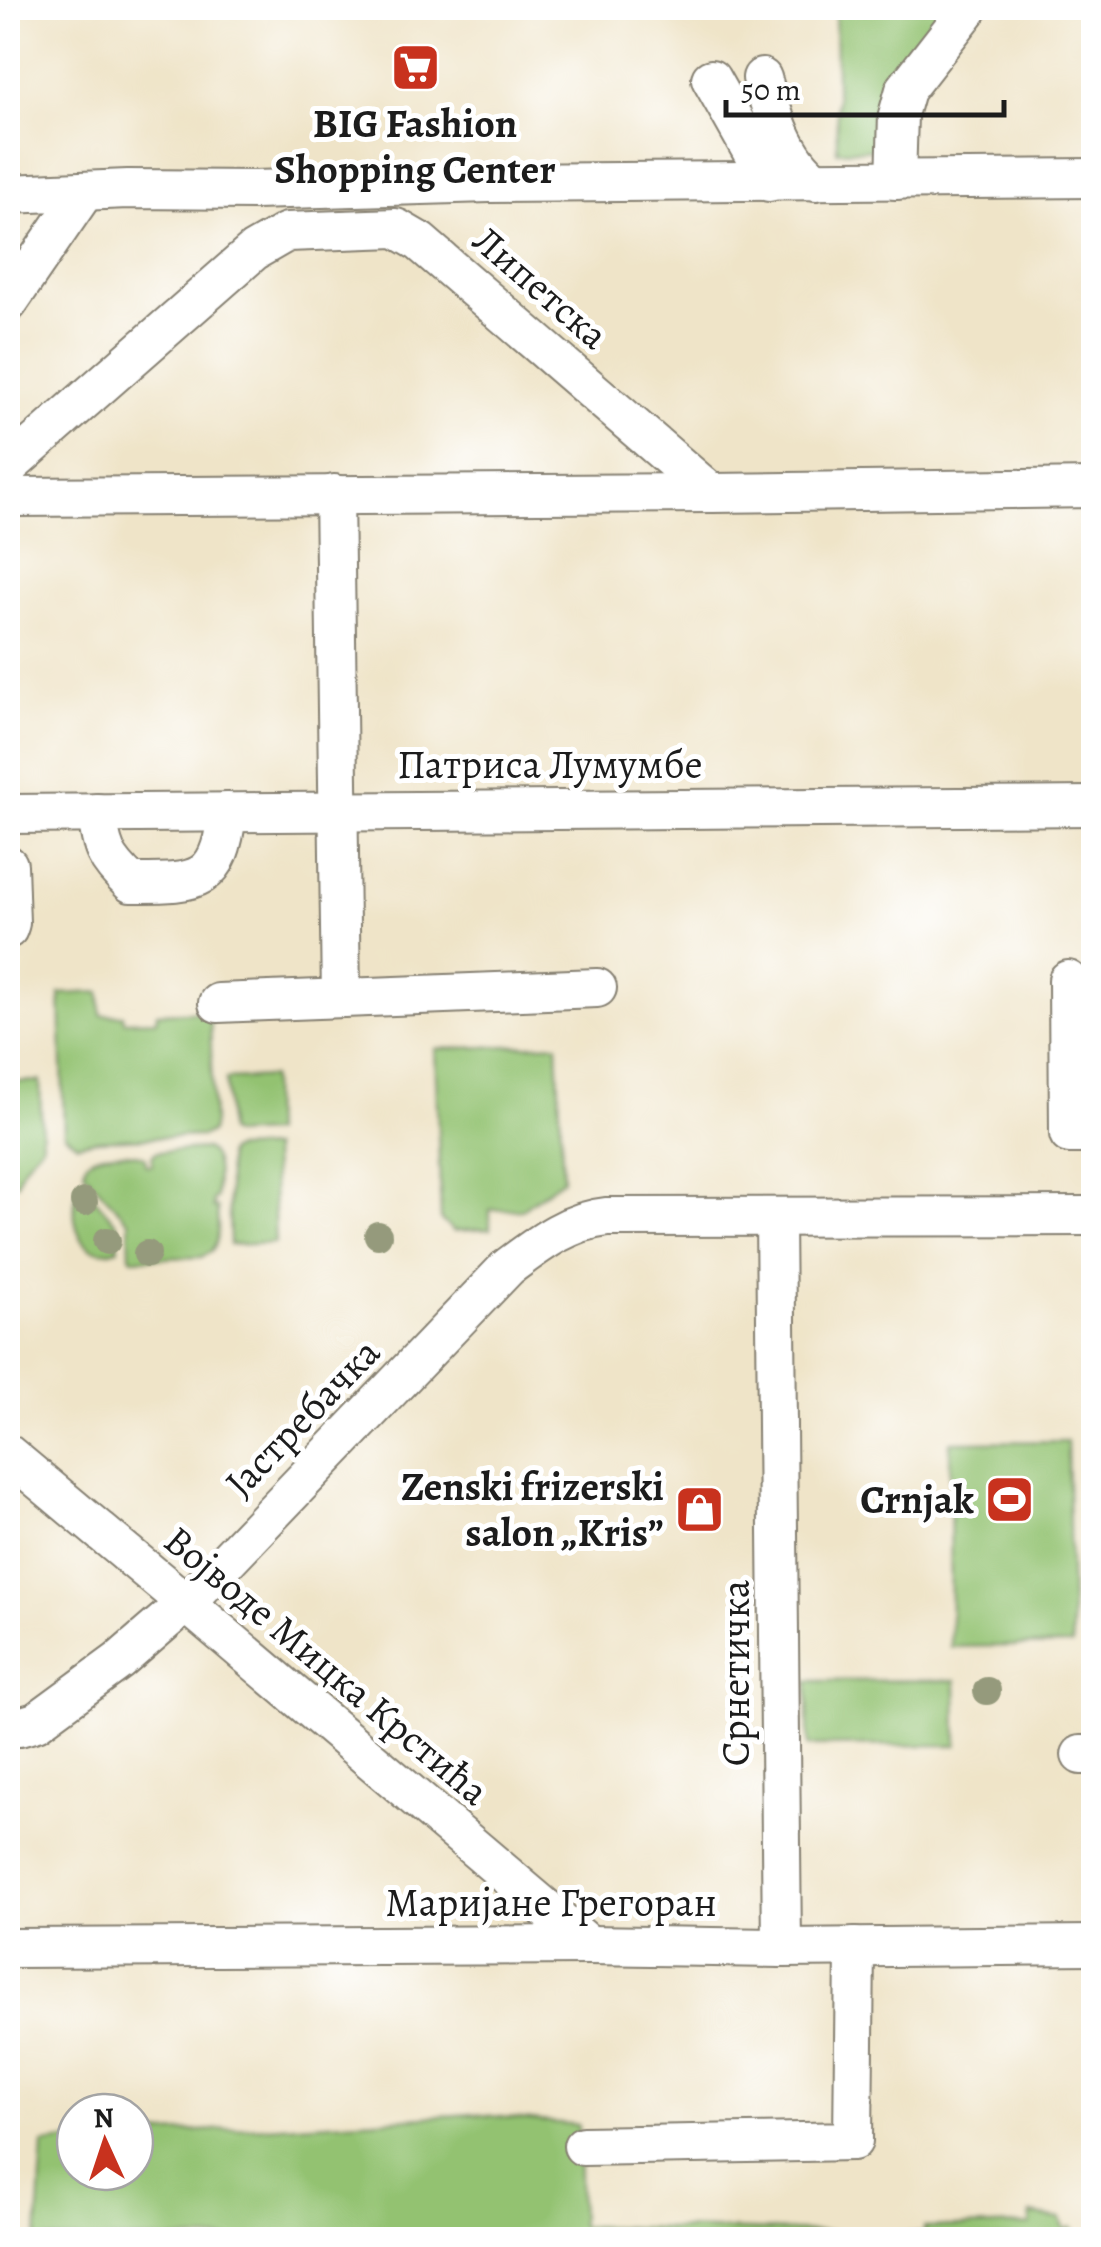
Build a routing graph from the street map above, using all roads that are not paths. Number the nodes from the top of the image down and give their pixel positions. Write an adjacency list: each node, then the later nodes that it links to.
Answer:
1 (969, 8): 5 (street)
2 (762, 78): 6 (street)
3 (712, 79): 7 (street)
4 (1094, 178): 5 (street)
5 (896, 180): 6 (street)
6 (816, 181): 7 (street)
7 (769, 182): 8 (street)
8 (432, 184): 10 (street); 12 (street)
9 (84, 190): 10 (street); 11 (street); 14 (street)
10 (254, 190): 13 (street)
11 (12, 194)
12 (396, 228): 13 (street); 17 (street, Липетска)
13 (287, 232): 15 (street)
14 (8, 303)
15 (8, 467)
16 (1094, 488): 17 (street)
17 (711, 493): 18 (street)
18 (334, 494): 19 (street); 21 (street)
19 (8, 498)
20 (1094, 806): 21 (street, Патриса Лумумбе)
21 (339, 810): 22 (street, Патриса Лумумбе); 29 (street)
22 (227, 812): 23 (street, Патриса Лумумбе); 23 (street)
23 (97, 813): 24 (street, Патриса Лумумбе)
24 (8, 814)
25 (8, 865): 26 (street)
26 (8, 929)
27 (1068, 980): 31 (street)
28 (597, 988): 29 (street)
29 (341, 998): 30 (street)
30 (218, 1004)
31 (1094, 1134)
32 (1094, 1216): 33 (street)
33 (775, 1217): 35 (street, Јастребачка); 41 (street, Срнетичка)
34 (8, 1454): 35 (street, Војводе Мицка Крстића)
35 (186, 1603): 36 (street, Јастребачка); 38 (street, Војводе Мицка Крстића)
36 (8, 1727)
37 (1094, 1944): 39 (street, Маријане Грегоран)
38 (589, 1945): 40 (street, Маријане Грегоран); 41 (street, Маријане Грегоран)
39 (855, 1947): 41 (street, Маријане Грегоран); 42 (street)
40 (8, 1948)
41 (782, 1948)
42 (584, 2146)

